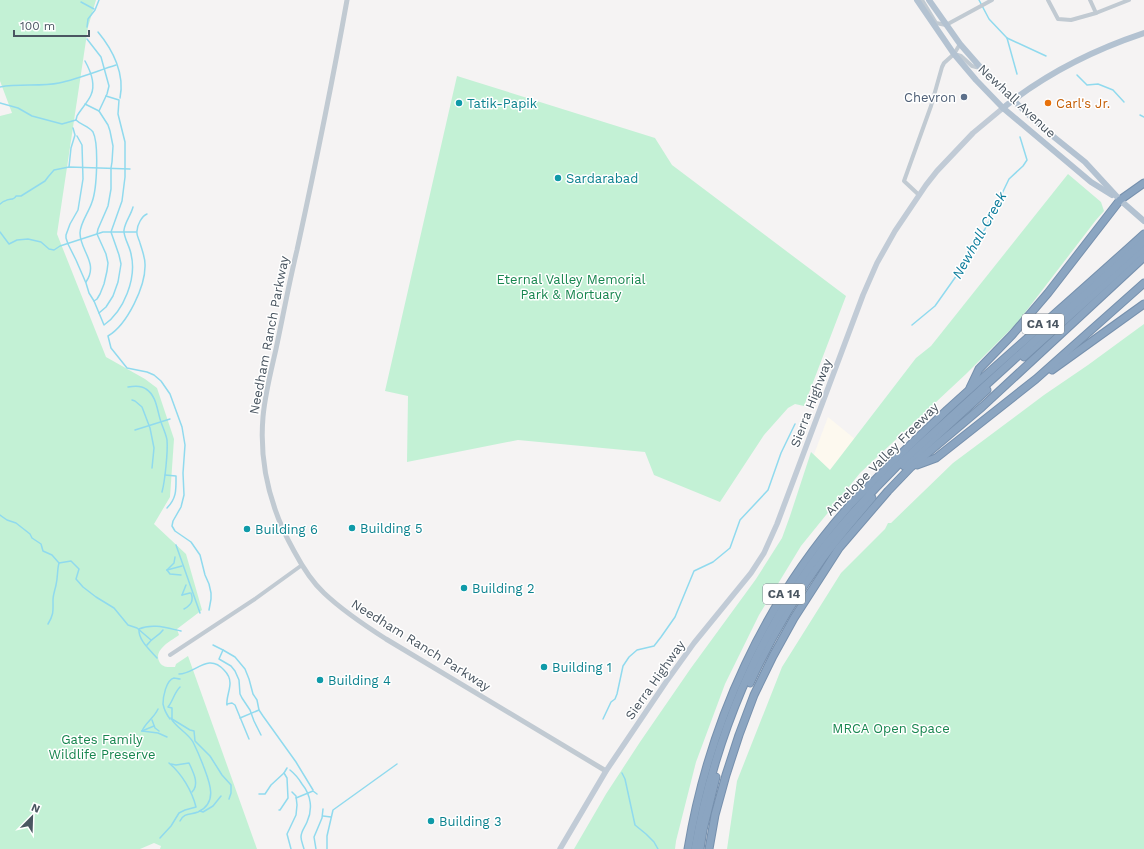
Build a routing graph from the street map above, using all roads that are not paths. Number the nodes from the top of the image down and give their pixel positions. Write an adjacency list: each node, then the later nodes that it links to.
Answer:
1 (347, 0): 28 (street, Needham Ranch Parkway)
2 (917, 0): 13 (main road, Newhall Avenue)
3 (922, 0): 10 (street)
4 (929, 0): 10 (main road, Newhall Avenue)
5 (992, 0): 10 (street)
6 (1048, 0): 9 (street)
7 (1090, 0): 9 (street)
8 (1129, 0): 9 (street)
9 (1096, 13)
10 (946, 25): 12 (main road, Newhall Avenue)
11 (1144, 33): 15 (main road, Sierra Highway)
12 (960, 44): 13 (street); 14 (main road, Newhall Avenue)
13 (954, 54): 14 (street); 16 (main road, Newhall Avenue); 18 (street)
14 (981, 68): 15 (main road, Newhall Avenue)
15 (1013, 100): 16 (main road, Sierra Highway); 19 (main road, Newhall Avenue)
16 (1003, 108): 18 (main road, Sierra Highway); 19 (main road, Newhall Avenue)
17 (1144, 184): 19 (highway)
18 (919, 195): 30 (main road, Sierra Highway)
19 (1120, 200): 20 (main road, Newhall Avenue); 26 (highway)
20 (1144, 221)
21 (1143, 241): 26 (highway, Antelope Valley Freeway / CA 14); 33 (highway); 34 (highway)
22 (1144, 256): 27 (highway, Antelope Valley Freeway / CA 14)
23 (1144, 283): 25 (highway)
24 (1144, 304): 25 (highway)
25 (1036, 379): 27 (highway)
26 (968, 391): 32 (highway, Antelope Valley Freeway / CA 14)
27 (911, 467): 35 (highway, Antelope Valley Freeway / CA 14)
28 (302, 565): 29 (street); 30 (street, Needham Ranch Parkway)
29 (170, 655)
30 (606, 771): 31 (main road, Sierra Highway)
31 (560, 849)
32 (688, 849)
33 (695, 849)
34 (700, 849)
35 (709, 849)

